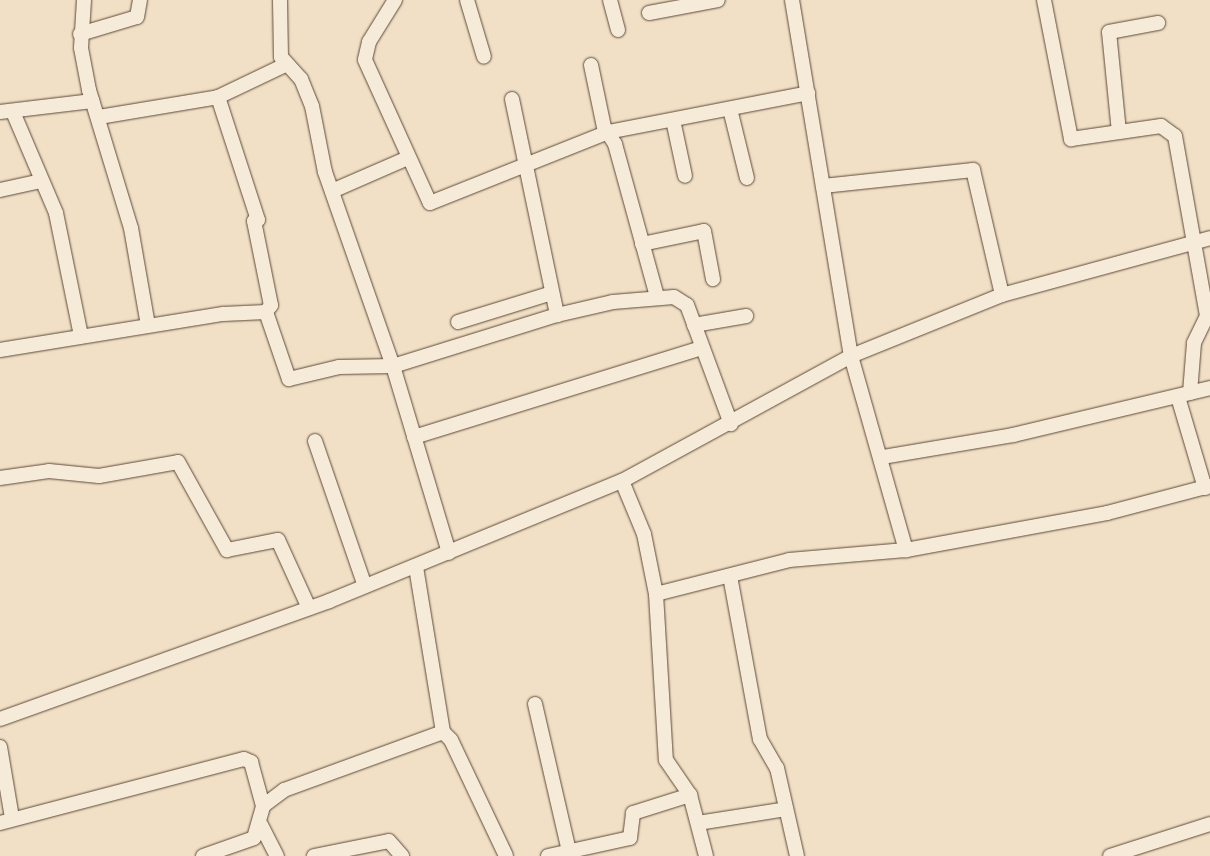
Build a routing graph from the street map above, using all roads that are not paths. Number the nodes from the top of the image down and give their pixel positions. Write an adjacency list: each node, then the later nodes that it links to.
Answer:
1 (84, 0): 13 (street)
2 (140, 0): 13 (street)
3 (280, 0): 15 (street)
4 (395, 0): 27 (street)
5 (467, 0): 14 (street)
6 (610, 0): 12 (street)
7 (718, 0): 10 (street)
8 (792, 0): 17 (street)
9 (1044, 0): 26 (street)
10 (648, 13)
11 (1158, 23): 26 (street)
12 (618, 30)
13 (80, 34): 20 (street)
14 (484, 57)
15 (285, 65): 18 (street); 34 (street)
16 (591, 65): 25 (street)
17 (808, 93): 21 (street); 32 (street)
18 (218, 97): 23 (street); 42 (street)
19 (512, 99): 28 (street)
20 (92, 101): 22 (street); 23 (street)
21 (730, 109): 24 (street); 30 (street)
22 (6, 112): 31 (street)
23 (99, 117): 46 (street)
24 (673, 120): 25 (street); 29 (street)
25 (608, 132): 28 (street); 37 (street)
26 (1119, 132): 36 (street)
27 (408, 158): 28 (street); 34 (street)
28 (524, 169): 39 (street)
29 (685, 176)
30 (747, 178)
31 (41, 181): 33 (street); 48 (street)
32 (823, 186): 40 (street); 51 (street)
33 (0, 190)
34 (332, 191): 52 (street)
35 (1210, 238): 36 (street)
36 (1196, 241): 40 (street); 54 (street)
37 (642, 244): 38 (street); 41 (street)
38 (713, 279)
39 (552, 293): 43 (street); 45 (street)
40 (1002, 295): 51 (street)
41 (657, 297): 43 (street); 47 (street)
42 (266, 312): 46 (street); 52 (street)
43 (557, 315): 52 (street)
44 (746, 316): 47 (street)
45 (458, 322)
46 (148, 324): 48 (street)
47 (694, 325): 49 (street)
48 (81, 336): 50 (street)
49 (702, 348): 55 (street); 56 (street)
50 (0, 350)
51 (851, 356): 55 (street); 58 (street)
52 (393, 366): 56 (street)
53 (1210, 388): 54 (street)
54 (1184, 395): 58 (street); 61 (street)
55 (732, 424): 60 (street)
56 (414, 437): 63 (street)
57 (315, 441): 66 (street)
58 (883, 457): 62 (street)
59 (0, 478): 68 (street)
60 (622, 482): 63 (street); 67 (street)
61 (1208, 487): 62 (street)
62 (906, 550): 65 (street)
63 (449, 553): 64 (street)
64 (416, 567): 66 (street); 71 (street)
65 (730, 576): 67 (street); 75 (street)
66 (366, 586): 68 (street)
67 (656, 594): 73 (street)
68 (309, 608): 70 (street)
69 (535, 704): 80 (street)
70 (0, 719)
71 (443, 732): 74 (street); 85 (street)
72 (0, 747): 76 (street)
73 (690, 795): 77 (street); 80 (street)
74 (262, 806): 76 (street); 79 (street)
75 (786, 809): 77 (street); 88 (street)
76 (6, 821)
77 (698, 823): 87 (street)
78 (1210, 824): 89 (street)
79 (261, 825): 81 (street); 82 (street)
80 (569, 852): 86 (street)
81 (203, 856)
82 (277, 856)
83 (314, 856): 84 (street)
84 (402, 856)
85 (506, 856)
86 (548, 856)
87 (706, 856)
88 (797, 856)
89 (1110, 856)

